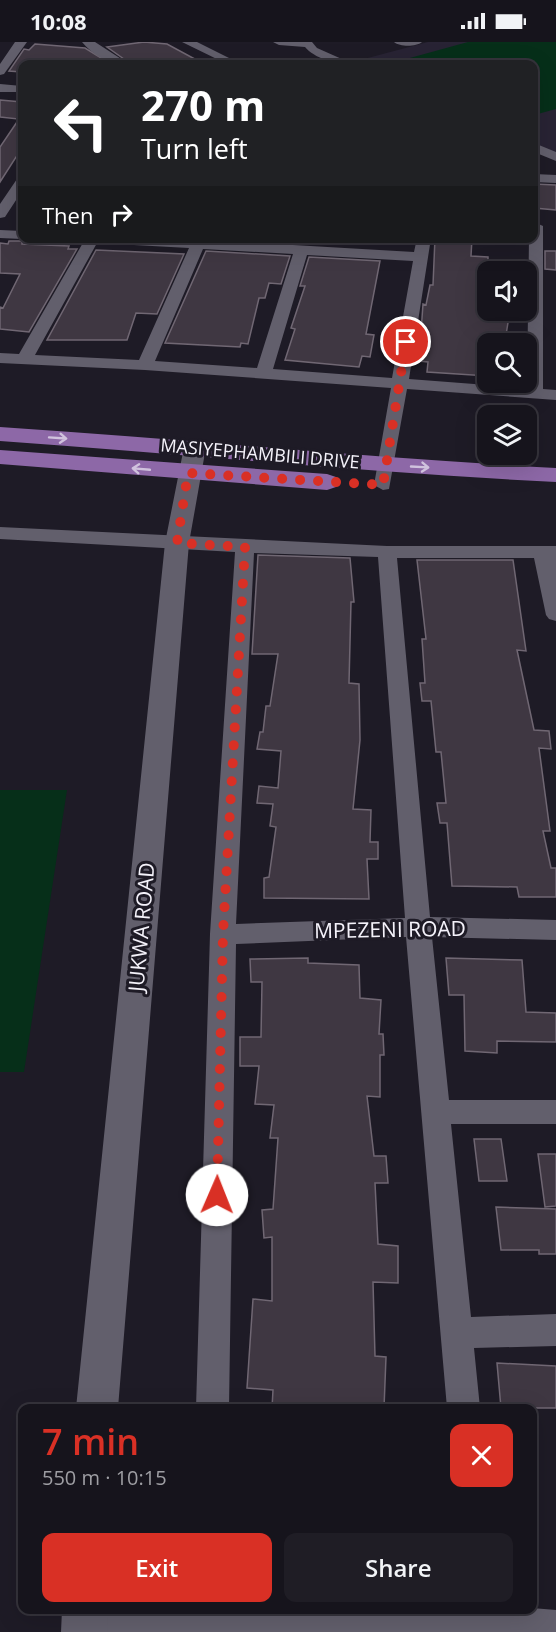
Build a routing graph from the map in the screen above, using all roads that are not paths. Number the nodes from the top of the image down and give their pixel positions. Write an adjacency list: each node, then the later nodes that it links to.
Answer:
1 (11, 42): 2 (street)
2 (21, 42): 3 (street); 15 (street)
3 (33, 42)
4 (88, 42): 10 (street)
5 (188, 42): 13 (street)
6 (279, 42): 9 (street)
7 (400, 42): 8 (street)
8 (416, 42)
9 (306, 43): 14 (street)
10 (99, 52): 11 (street); 12 (street)
11 (93, 60)
12 (115, 60)
13 (226, 60)
14 (339, 60)
15 (0, 72)
16 (0, 88): 17 (street)
17 (18, 89)
18 (538, 149): 19 (street)
19 (556, 157)
20 (538, 178): 21 (street)
21 (556, 179)
22 (18, 189): 23 (street)
23 (1, 211)
24 (539, 226): 38 (street)
25 (0, 234): 26 (street)
26 (18, 235)
27 (88, 243): 34 (street)
28 (176, 243): 30 (street)
29 (423, 243): 32 (street)
30 (198, 244): 31 (street); 35 (street)
31 (301, 250): 32 (street); 36 (street)
32 (422, 257): 37 (street)
33 (0, 358): 34 (street)
34 (24, 360): 35 (street)
35 (145, 365): 36 (street)
36 (263, 375): 37 (street)
37 (398, 384): 38 (street); 43 (street)
38 (535, 394): 39 (street)
39 (556, 395)
40 (0, 434): 42 (main road, MASIYEPHAMBILI DRIVE, one-way to 42)
41 (0, 457): 42 (main road, MASIYEPHAMBILI DRIVE, one-way to 41)
42 (192, 460): 43 (main road, MASIYEPHAMBILI DRIVE); 47 (street, JUKWA ROAD)
43 (385, 475): 44 (main road, MASIYEPHAMBILI DRIVE, one-way to 44); 45 (main road, MASIYEPHAMBILI DRIVE)
44 (556, 475)
45 (556, 496)
46 (0, 533): 47 (street)
47 (177, 543): 48 (street); 59 (street, JUKWA ROAD)
48 (245, 547): 49 (street); 54 (street)
49 (387, 552): 50 (street); 52 (street)
50 (550, 552): 51 (street)
51 (556, 615)
52 (418, 927): 53 (street, MPEZENI ROAD); 54 (street, MPEZENI ROAD); 56 (street)
53 (556, 930)
54 (223, 934): 60 (street)
55 (556, 1112): 56 (street)
56 (436, 1113): 58 (street)
57 (556, 1330): 58 (street)
58 (455, 1333): 61 (street)
59 (97, 1404)
60 (212, 1404)
61 (464, 1404)
62 (85, 1622): 63 (street)
63 (207, 1622): 64 (street)
64 (489, 1622): 65 (street)
65 (556, 1628)

